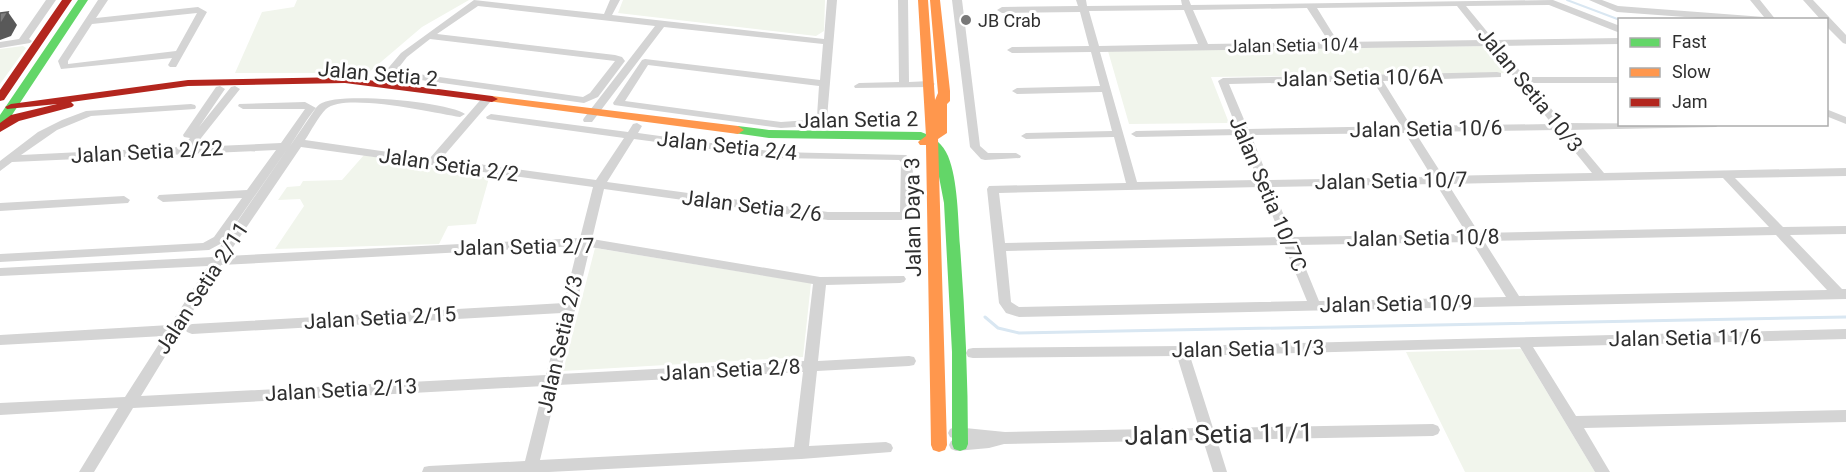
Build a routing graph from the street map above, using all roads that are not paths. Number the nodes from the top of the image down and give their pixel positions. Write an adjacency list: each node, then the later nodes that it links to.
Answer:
1 (51, 0): 35 (street)
2 (67, 0): 32 (street)
3 (83, 0): 52 (street)
4 (103, 0): 25 (street)
5 (615, 0): 21 (street)
6 (832, 0): 36 (street)
7 (903, 0): 55 (street)
8 (1593, 0): 22 (street)
9 (1755, 0): 23 (street)
10 (1808, 0): 24 (street)
11 (479, 1): 21 (street); 31 (street)
12 (1547, 1): 16 (street); 30 (street)
13 (931, 2): 15 (street); 54 (street, Jalan Daya 3); 60 (street, Jalan Daya 3)
14 (1394, 2): 16 (street); 19 (street)
15 (957, 3): 59 (street)
16 (1460, 3): 37 (street, Jalan Setia 10/3)
17 (1082, 4): 18 (street); 20 (street); 41 (street)
18 (1186, 4): 19 (street); 40 (street)
19 (1310, 5): 39 (street)
20 (1002, 10)
21 (607, 17): 27 (street)
22 (1756, 18)
23 (1770, 18)
24 (1824, 18)
25 (90, 21): 43 (street); 43 (street)
26 (1828, 22): 29 (street)
27 (662, 23): 36 (street); 72 (street)
28 (1828, 23): 34 (street)
29 (1846, 25)
30 (1618, 29)
31 (428, 36): 31 (street)
32 (40, 40): 35 (street); 69 (street)
33 (1618, 41): 37 (street, Jalan Setia 10/4)
34 (1846, 41)
35 (22, 42): 38 (street)
36 (828, 42): 53 (street)
37 (1491, 43): 39 (street, Jalan Setia 10/4); 48 (street, Jalan Setia 10/3)
38 (0, 45)
39 (1335, 45): 40 (street, Jalan Setia 10/4)
40 (1204, 47): 41 (street, Jalan Setia 10/4)
41 (1095, 48): 42 (street, Jalan Setia 10/4); 58 (street)
42 (1012, 50)
43 (178, 54): 44 (street)
44 (173, 65)
45 (1497, 75): 46 (street, Jalan Setia 10/6A)
46 (1376, 78): 50 (street, Jalan Setia 10/6A); 78 (street)
47 (267, 80): 51 (street, Jalan Setia 2); 57 (street); 63 (street, Jalan Setia 2)
48 (1522, 80): 49 (street); 77 (street, Jalan Setia 10/3)
49 (1618, 80)
50 (1223, 81): 80 (street, Jalan Setia 10/7C)
51 (201, 82): 57 (street); 62 (street, Jalan Setia 2)
52 (27, 83): 62 (street); 69 (street)
53 (825, 84): 53 (street)
54 (930, 84): 55 (street); 64 (street, Jalan Daya 3)
55 (904, 85): 56 (street)
56 (859, 86)
57 (228, 88): 62 (street, Jalan Setia 2); 63 (street, Jalan Setia 2); 67 (street); 68 (street)
58 (1106, 89): 61 (street); 81 (street)
59 (966, 90): 60 (street); 89 (street)
60 (944, 91): 85 (street); 103 (street, Jalan Daya 3)
61 (1017, 91)
62 (68, 102): 69 (street, Jalan Setia 2); 69 (street)
63 (484, 103): 72 (street, Jalan Setia 2); 90 (street)
64 (929, 105): 84 (street); 85 (street, Jalan Daya 3)
65 (243, 106): 87 (street)
66 (191, 107): 91 (street)
67 (206, 108): 68 (street); 88 (street)
68 (221, 108): 88 (street)
69 (2, 110)
70 (1828, 113): 74 (street)
71 (460, 114): 86 (street, Jalan Setia 2/11)
72 (591, 116): 79 (street, Jalan Setia 2); 84 (street, Jalan Setia 2)
73 (491, 117): 79 (street, Jalan Setia 2/4)
74 (1846, 122): 75 (street)
75 (1828, 123)
76 (1618, 126): 77 (street, Jalan Setia 10/6)
77 (1560, 127): 78 (street, Jalan Setia 10/6); 94 (street, Jalan Setia 10/3)
78 (1408, 129): 80 (street, Jalan Setia 10/6); 95 (street)
79 (634, 131): 84 (street, Jalan Setia 2); 97 (street, Jalan Setia 2/3); 105 (street, Jalan Setia 2/4)
80 (1242, 132): 82 (street, Jalan Setia 10/6); 96 (street, Jalan Setia 10/7C)
81 (1119, 134): 83 (street); 98 (street)
82 (1136, 134)
83 (1026, 136)
84 (841, 139): 85 (street, Jalan Setia 2); 102 (street)
85 (932, 139): 102 (street, Jalan Daya 3); 103 (street)
86 (299, 143): 90 (street, Jalan Setia 2/2); 113 (street, Jalan Setia 2/11)
87 (285, 146): 88 (street, Jalan Setia 2/22); 99 (street)
88 (181, 150): 91 (street, Jalan Setia 2/22)
89 (1016, 156)
90 (432, 162): 97 (street, Jalan Setia 2/2)
91 (4, 163)
92 (1846, 172): 93 (street, Jalan Setia 10/7)
93 (1726, 175): 94 (street, Jalan Setia 10/7); 107 (street)
94 (1601, 177): 95 (street, Jalan Setia 10/7)
95 (1440, 180): 96 (street, Jalan Setia 10/7); 108 (street)
96 (1264, 184): 98 (street, Jalan Setia 10/7); 109 (street, Jalan Setia 10/7C)
97 (599, 186): 105 (street, Jalan Setia 2/6); 110 (street, Jalan Setia 2/3)
98 (1133, 186): 111 (street, Jalan Setia 10/7)
99 (250, 194): 100 (street); 112 (street)
100 (163, 198)
101 (124, 200): 104 (street)
102 (933, 205): 138 (street, Jalan Daya 3)
103 (951, 205): 137 (street, Jalan Daya 3)
104 (0, 207)
105 (906, 216)
106 (1846, 230): 107 (street, Jalan Setia 10/8)
107 (1780, 231): 108 (street, Jalan Setia 10/8); 117 (street)
108 (1475, 237): 109 (street, Jalan Setia 10/8); 118 (street)
109 (1288, 241): 111 (street, Jalan Setia 10/8); 119 (street, Jalan Setia 10/7C)
110 (584, 242): 113 (street, Jalan Setia 2/7); 116 (street, Jalan Setia 2/7); 120 (street, Jalan Setia 2/3)
111 (1000, 247): 119 (street, Jalan Setia 10/9)
112 (0, 258)
113 (217, 261): 114 (street, Jalan Setia 2/7); 122 (street, Jalan Setia 2/11)
114 (0, 272)
115 (900, 279): 116 (street, Jalan Setia 2/7)
116 (820, 281): 129 (street)
117 (1843, 294): 118 (street, Jalan Setia 10/9)
118 (1515, 301): 119 (street, Jalan Setia 10/9)
119 (1315, 306)
120 (568, 308): 121 (street, Jalan Setia 2/15); 130 (street, Jalan Setia 2/3)
121 (192, 329)
122 (174, 330): 124 (street); 131 (street, Jalan Setia 2/11)
123 (1846, 335): 125 (street, Jalan Setia 11/6)
124 (0, 340)
125 (1524, 342): 126 (street, Jalan Setia 11/3); 134 (street)
126 (1182, 351): 127 (street, Jalan Setia 11/3); 136 (street)
127 (973, 353)
128 (909, 361): 129 (street, Jalan Setia 2/8)
129 (811, 366): 130 (street, Jalan Setia 2/8); 140 (street)
130 (552, 379): 131 (street, Jalan Setia 2/13); 141 (street, Jalan Setia 2/3)
131 (130, 401): 132 (street, Jalan Setia 2/13); 143 (street, Jalan Setia 2/11)
132 (0, 409)
133 (1846, 416): 134 (street)
134 (1573, 422): 146 (street)
135 (1433, 430): 136 (street, Jalan Setia 11/1)
136 (1208, 434): 137 (street, Jalan Setia 11/1); 145 (street)
137 (961, 439): 138 (street, Jalan Setia 11/1)
138 (939, 440)
139 (886, 448): 140 (street)
140 (801, 453): 142 (street)
141 (531, 467): 142 (street); 144 (street)
142 (638, 467)
143 (86, 472)
144 (429, 472)
145 (1220, 472)
146 (1603, 472)

